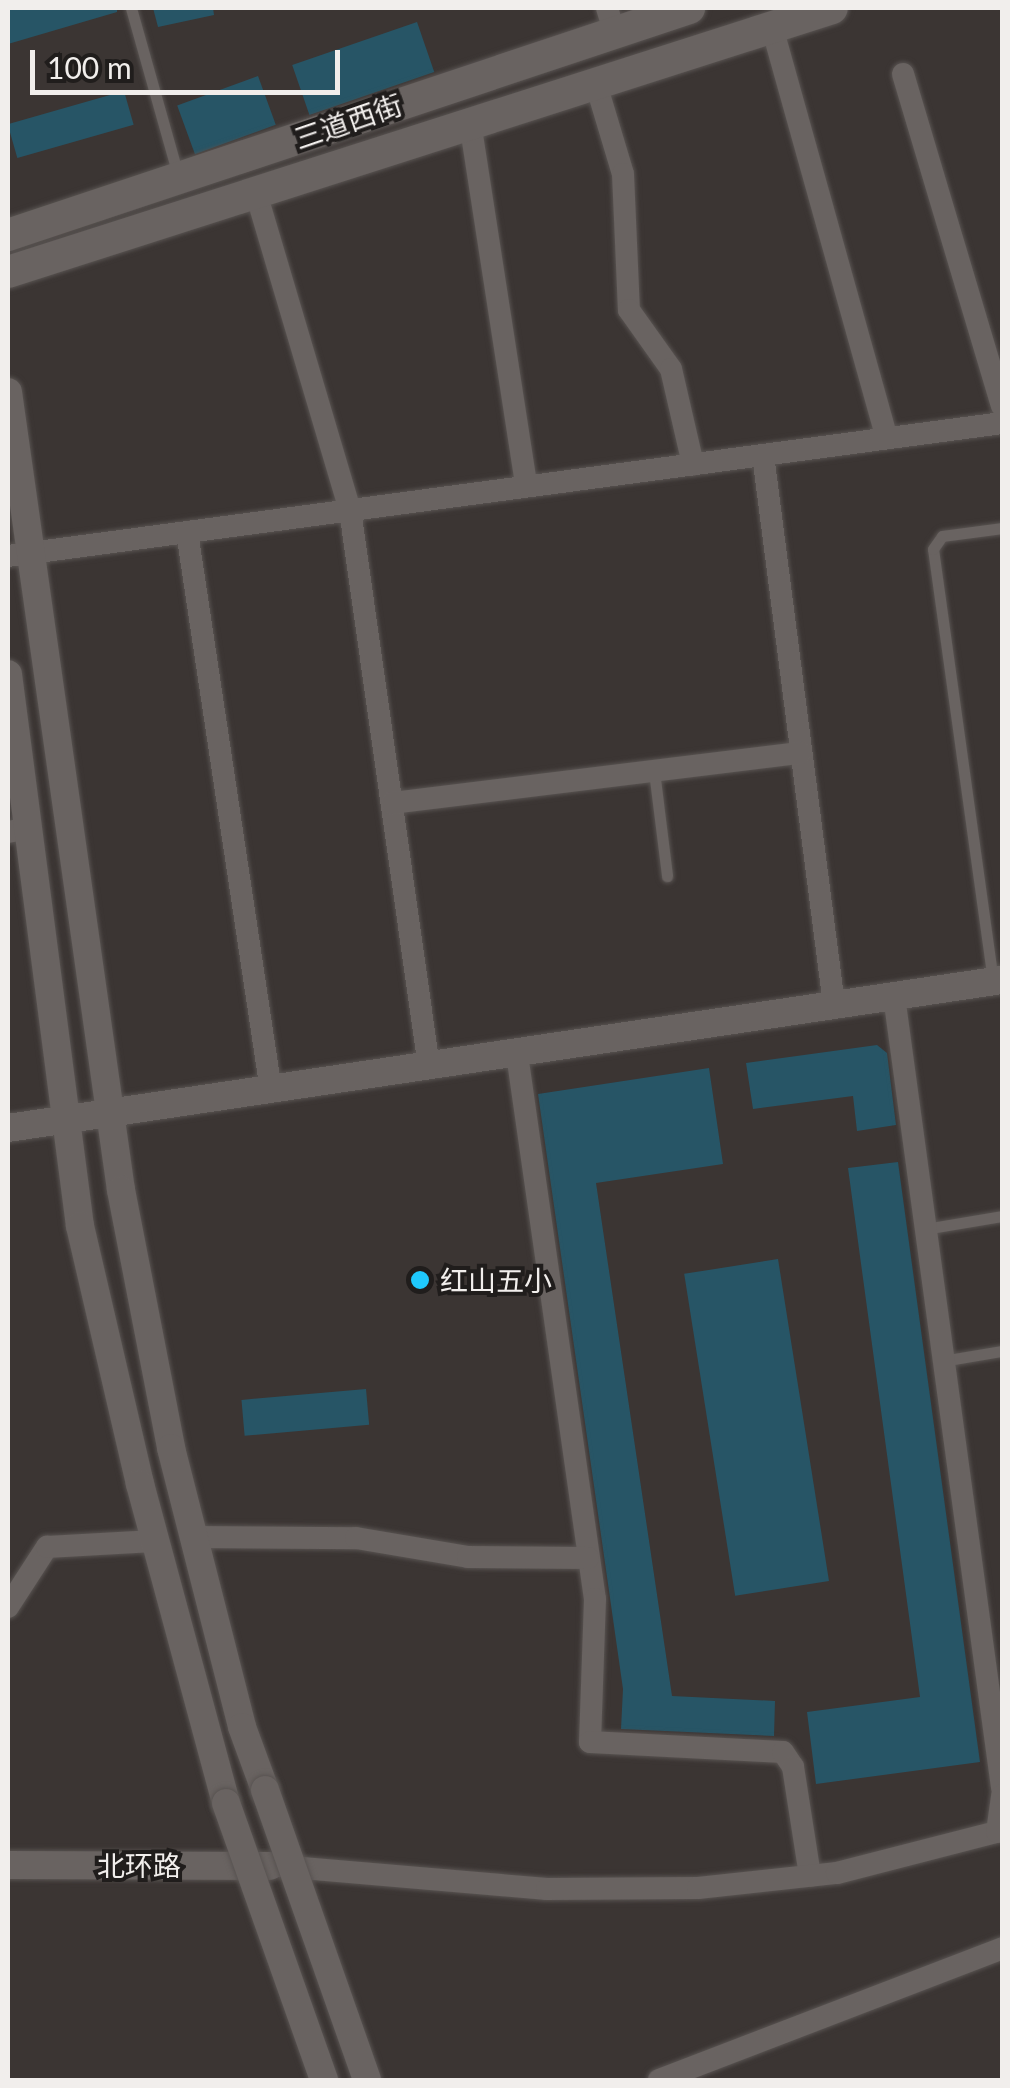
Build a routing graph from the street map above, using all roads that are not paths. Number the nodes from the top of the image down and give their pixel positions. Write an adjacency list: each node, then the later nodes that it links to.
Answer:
1 (132, 8): 9 (lane)
2 (689, 8): 4 (main road, 三道西街)
3 (832, 8): 5 (main road)
4 (610, 19): 9 (main road, 三道西街)
5 (772, 27): 7 (main road); 16 (street)
6 (904, 74): 14 (street)
7 (596, 84): 8 (main road); 18 (street)
8 (470, 122): 10 (main road); 19 (street)
9 (179, 179): 11 (main road, 三道西街)
10 (256, 194): 12 (main road); 20 (street)
11 (8, 235)
12 (8, 272)
13 (8, 392): 23 (street)
14 (1002, 406)
15 (1002, 422): 16 (street)
16 (888, 438): 17 (street)
17 (763, 455): 18 (street); 25 (street)
18 (693, 464): 19 (street)
19 (526, 485): 20 (street)
20 (350, 510): 22 (street); 27 (street)
21 (1002, 528): 30 (lane)
22 (186, 532): 23 (street); 35 (street)
23 (20, 555): 36 (street)
24 (8, 674): 28 (street)
25 (802, 753): 26 (street); 32 (street)
26 (654, 771): 27 (street); 29 (lane)
27 (392, 803): 34 (street)
28 (18, 830): 37 (street)
29 (667, 876)
30 (998, 980): 31 (street)
31 (894, 996): 32 (street); 40 (street)
32 (834, 1005): 33 (street)
33 (517, 1054): 34 (street); 45 (street)
34 (429, 1067): 35 (street)
35 (271, 1092): 36 (street)
36 (110, 1115): 37 (street); 43 (street)
37 (66, 1120): 38 (street); 44 (street)
38 (8, 1128)
39 (1002, 1216): 40 (lane)
40 (924, 1229): 42 (street)
41 (1002, 1351): 42 (lane)
42 (942, 1361): 47 (street)
43 (194, 1538): 45 (street); 53 (street, bridge)
44 (154, 1541): 46 (street); 52 (street, bridge)
45 (588, 1558): 50 (street)
46 (8, 1607)
47 (1002, 1792): 50 (street)
48 (8, 1865): 49 (street, 北环路)
49 (270, 1866): 50 (street)
50 (810, 1876)
51 (1002, 1948): 54 (street)
52 (324, 2080)
53 (367, 2080)
54 (658, 2080)

